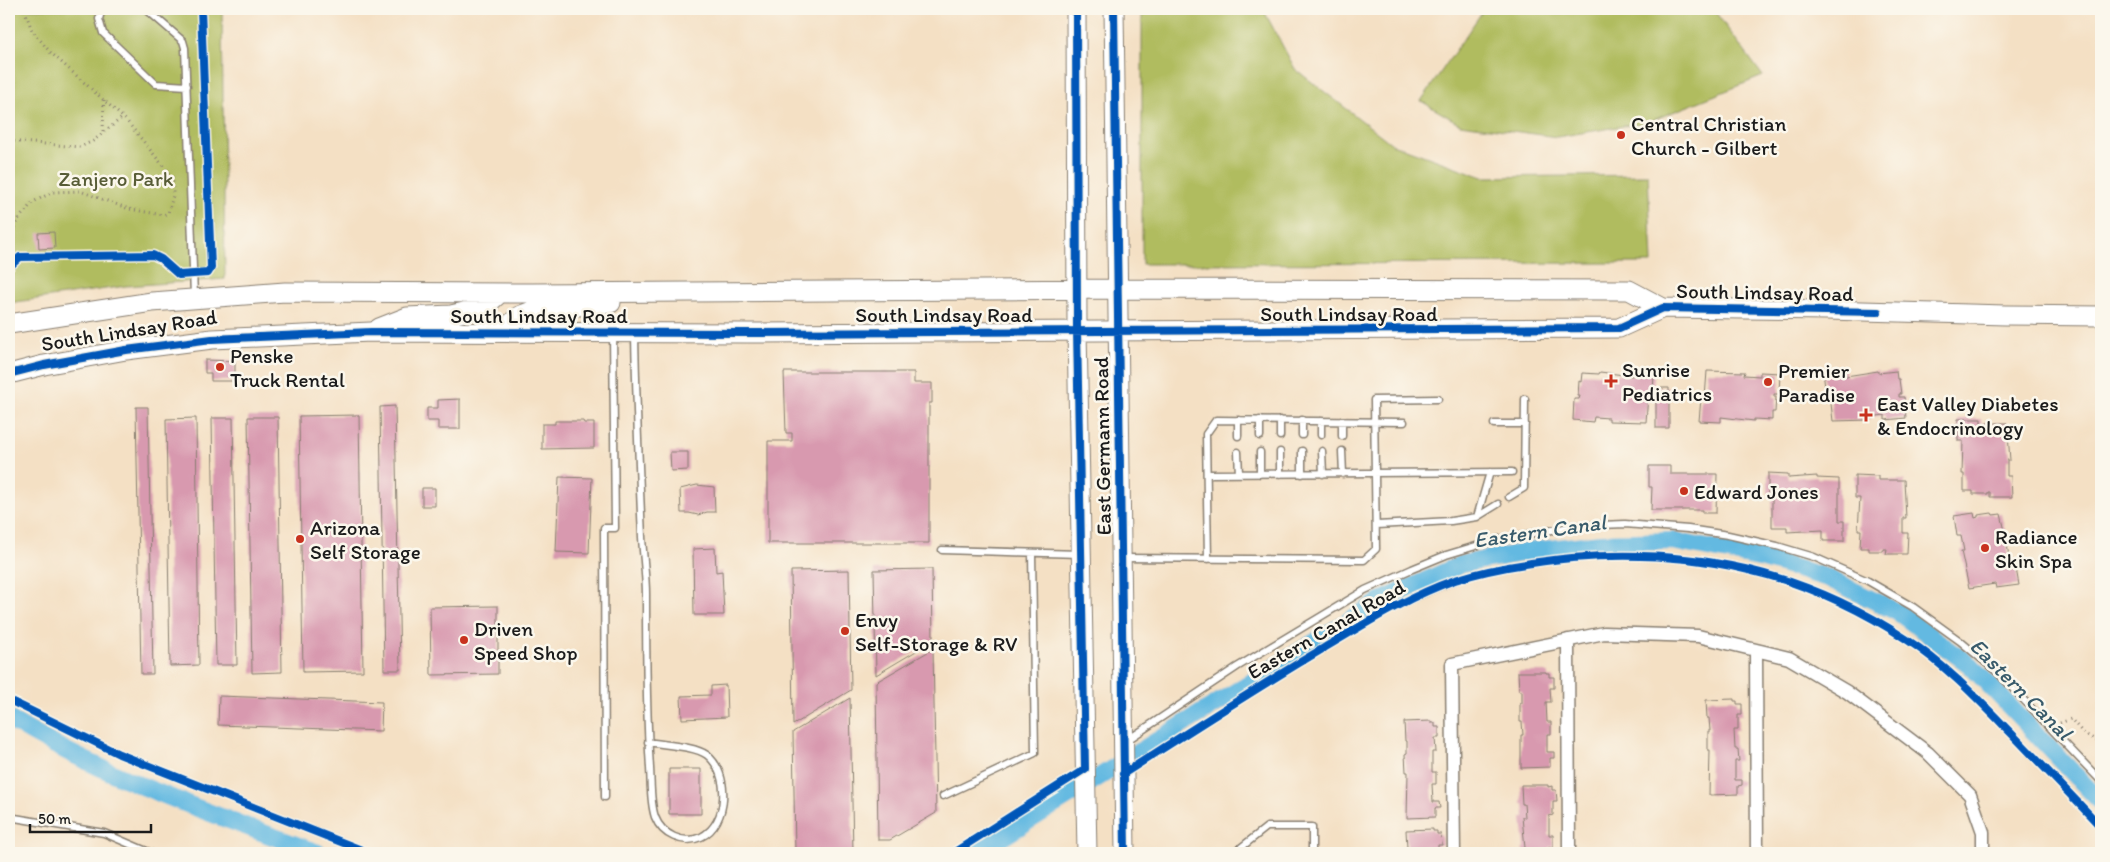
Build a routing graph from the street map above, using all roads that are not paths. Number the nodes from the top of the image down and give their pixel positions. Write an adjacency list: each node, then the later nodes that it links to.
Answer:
1 (102, 9): 5 (lane)
2 (146, 9): 5 (lane)
3 (1076, 9): 7 (main road, East Germann Road)
4 (1114, 9): 6 (main road, East Germann Road)
5 (187, 86): 10 (lane)
6 (1118, 289): 7 (main road, South Lindsay Road); 11 (main road, South Lindsay Road); 15 (main road, East Germann Road)
7 (1077, 290): 9 (main road, South Lindsay Road); 14 (main road, East Germann Road)
8 (500, 292): 9 (main road, South Lindsay Road); 10 (main road, South Lindsay Road); 16 (main road)
9 (651, 292): 17 (main road)
10 (194, 298): 13 (main road, South Lindsay Road)
11 (1663, 308): 12 (main road, South Lindsay Road); 15 (main road, South Lindsay Road)
12 (2101, 316)
13 (9, 324)
14 (1077, 330): 15 (main road, South Lindsay Road); 19 (main road, South Lindsay Road); 61 (main road, East Germann Road)
15 (1119, 330): 62 (main road, East Germann Road)
16 (371, 332): 17 (main road, South Lindsay Road); 20 (main road, South Lindsay Road)
17 (502, 332): 18 (main road, South Lindsay Road)
18 (613, 332): 19 (main road, South Lindsay Road); 71 (lane)
19 (635, 332): 66 (lane)
20 (9, 374)
21 (1438, 399): 29 (lane)
22 (1524, 399): 32 (lane)
23 (1238, 420): 24 (lane); 35 (lane); 47 (lane)
24 (1260, 420): 25 (lane); 36 (lane)
25 (1280, 420): 26 (lane); 37 (lane)
26 (1302, 420): 27 (lane); 33 (lane)
27 (1321, 421): 28 (lane); 34 (lane)
28 (1342, 421): 29 (lane); 38 (lane)
29 (1374, 421): 30 (lane); 54 (lane)
30 (1404, 422)
31 (1494, 424): 32 (lane)
32 (1525, 424): 55 (lane)
33 (1302, 435)
34 (1321, 435)
35 (1238, 436)
36 (1260, 436)
37 (1280, 436)
38 (1342, 436)
39 (1302, 451): 51 (lane)
40 (1322, 451): 52 (lane)
41 (1342, 451): 53 (lane)
42 (1238, 452): 48 (lane)
43 (1260, 452): 49 (lane)
44 (1280, 452): 50 (lane)
45 (1490, 472): 46 (lane); 54 (lane); 57 (lane)
46 (1512, 472)
47 (1207, 474): 48 (lane); 63 (lane)
48 (1239, 474): 49 (lane)
49 (1260, 474): 50 (lane)
50 (1280, 474): 51 (lane)
51 (1302, 474): 52 (lane)
52 (1322, 474): 53 (lane)
53 (1343, 474): 54 (lane)
54 (1376, 474): 58 (lane)
55 (1509, 497)
56 (1498, 504): 57 (lane)
57 (1477, 517): 58 (lane)
58 (1378, 525): 63 (lane)
59 (942, 550): 60 (lane)
60 (1032, 553): 61 (lane); 70 (lane)
61 (1081, 554): 75 (main road, East Germann Road)
62 (1121, 558): 63 (lane); 67 (main road, East Germann Road)
63 (1208, 559)
64 (1568, 640): 65 (street); 79 (street); 80 (street)
65 (1756, 650): 81 (street); 82 (street)
66 (648, 742): 66 (lane)
67 (1122, 743): 68 (main road, East Germann Road); 69 (lane)
68 (1123, 774): 73 (lane, Eastern Canal Road); 76 (main road, East Germann Road)
69 (2101, 780)
70 (943, 796)
71 (605, 797)
72 (9, 816): 74 (lane)
73 (2101, 826)
74 (151, 853)
75 (1087, 853)
76 (1124, 853)
77 (1234, 853): 78 (lane)
78 (1312, 853)
79 (1454, 853)
80 (1569, 853)
81 (1757, 853)
82 (1983, 853)

